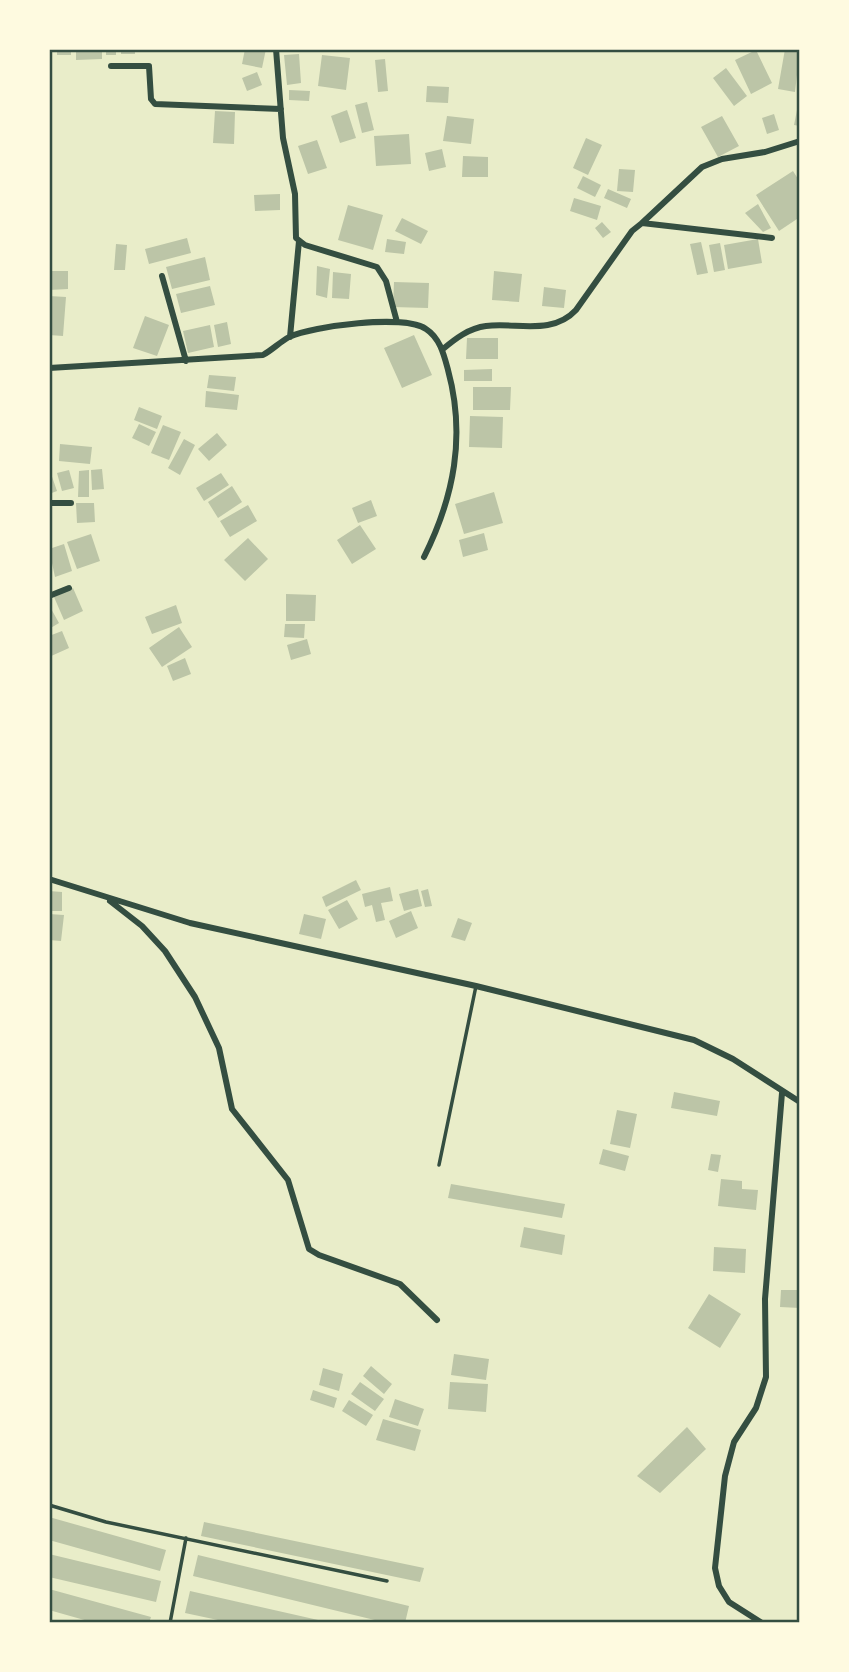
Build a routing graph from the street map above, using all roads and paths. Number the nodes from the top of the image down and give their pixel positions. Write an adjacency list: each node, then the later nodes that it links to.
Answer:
1 (276, 49): 3 (street)
2 (111, 66): 3 (street)
3 (281, 109): 7 (street)
4 (800, 141): 5 (street)
5 (642, 223): 6 (street); 11 (street)
6 (772, 238)
7 (299, 242): 9 (street); 10 (street)
8 (162, 276): 12 (street)
9 (397, 322): 10 (street); 11 (street)
10 (290, 337): 12 (street)
11 (443, 349): 16 (street)
12 (186, 361): 13 (street)
13 (49, 368)
14 (49, 503): 15 (street)
15 (71, 503)
16 (424, 557)
17 (69, 588): 18 (street)
18 (49, 596)
19 (49, 879): 20 (street)
20 (106, 898): 21 (street); 25 (street)
21 (477, 986): 22 (street); 24 (lane)
22 (782, 1093): 23 (street); 30 (street)
23 (800, 1102)
24 (439, 1165)
25 (436, 1320)
26 (49, 1505): 27 (lane)
27 (186, 1538): 28 (lane); 29 (lane)
28 (387, 1581)
29 (170, 1623)
30 (762, 1623)

